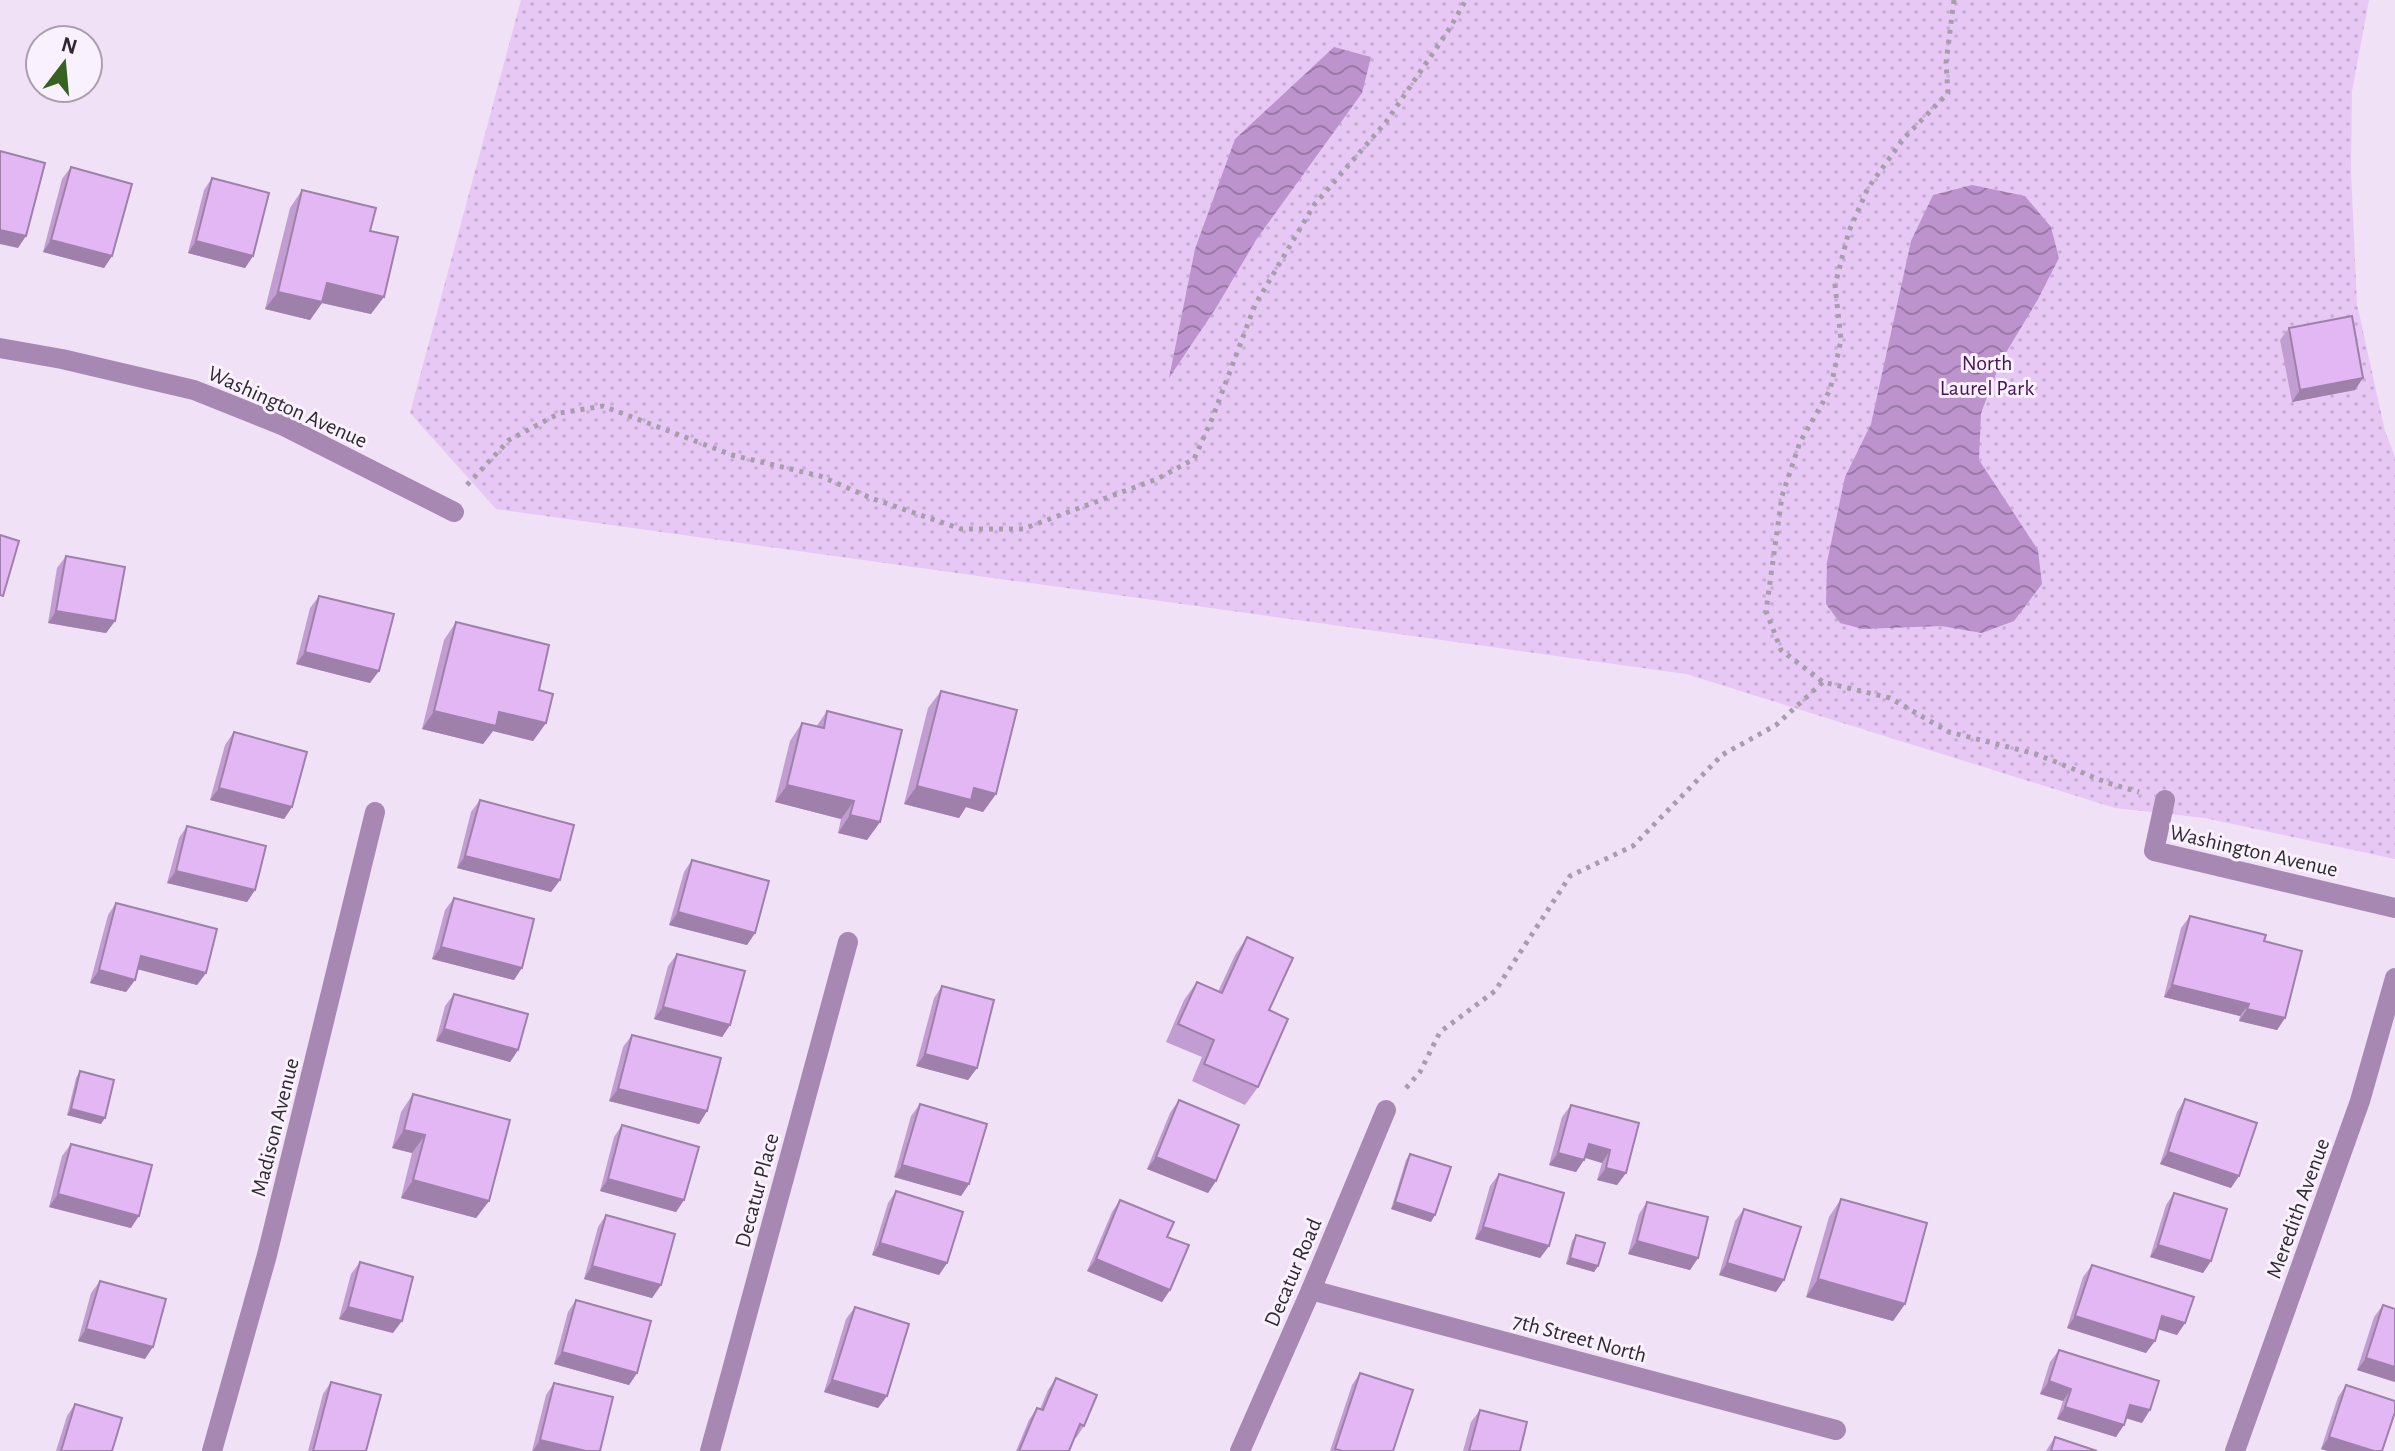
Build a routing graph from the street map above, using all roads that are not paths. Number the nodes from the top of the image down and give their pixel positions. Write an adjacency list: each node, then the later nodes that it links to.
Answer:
1 (0, 348): 2 (street, Washington Avenue)
2 (454, 512)
3 (2165, 800): 5 (street, Washington Avenue)
4 (375, 812): 11 (street, Madison Avenue)
5 (2395, 908)
6 (848, 942): 12 (street, Decatur Place)
7 (2395, 978): 14 (street, Meredith Avenue)
8 (1386, 1110): 9 (street, Decatur Road)
9 (1311, 1290): 10 (street, 7th Street North); 13 (street, Decatur Road)
10 (1836, 1430)
11 (212, 1451)
12 (710, 1451)
13 (1240, 1451)
14 (2235, 1451)

